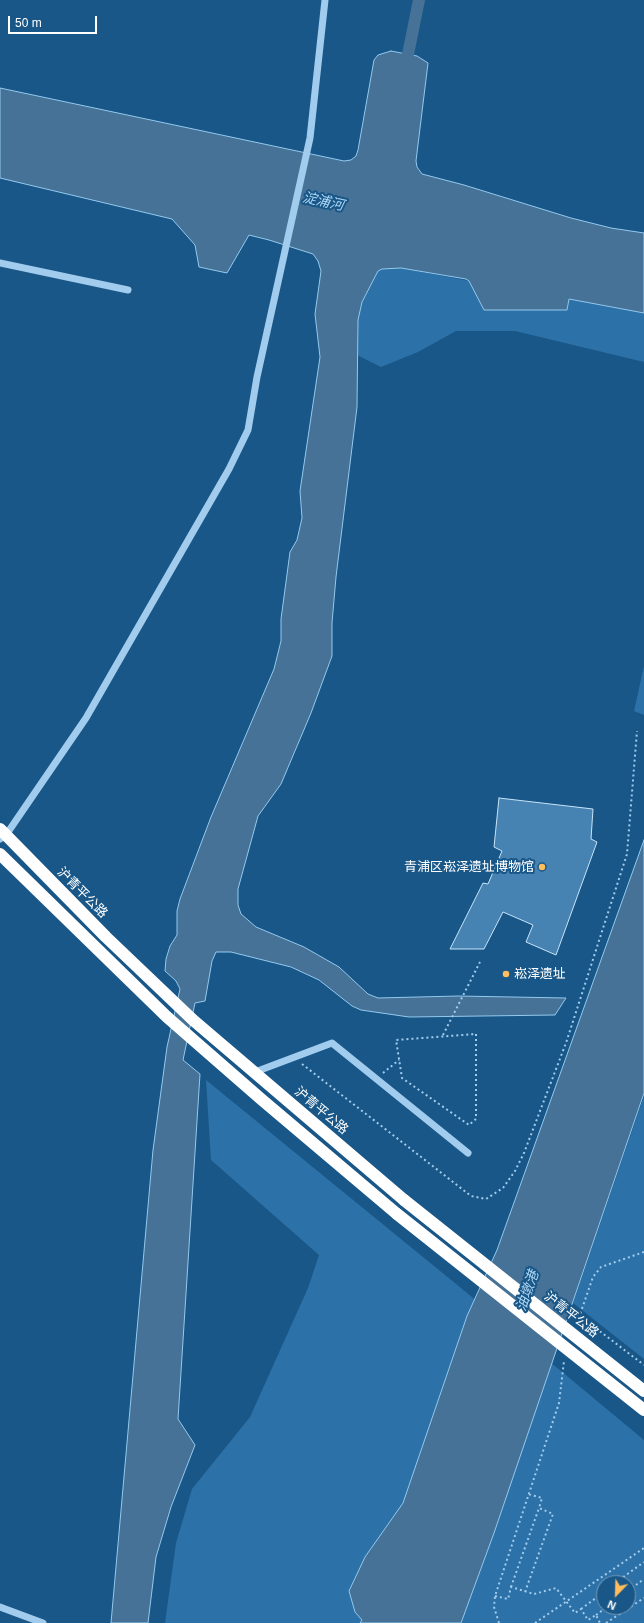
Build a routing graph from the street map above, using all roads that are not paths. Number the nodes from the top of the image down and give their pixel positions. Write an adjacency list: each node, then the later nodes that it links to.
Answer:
1 (325, 0): 4 (street)
2 (0, 263): 3 (street)
3 (128, 290)
4 (2, 834): 6 (highway, 沪青平公路)
5 (0, 854): 9 (highway, bridge)
6 (255, 1072): 7 (street); 8 (highway, 沪青平公路, bridge)
7 (468, 1153)
8 (644, 1391)
9 (644, 1410)
10 (0, 1607): 11 (street)
11 (43, 1623)

